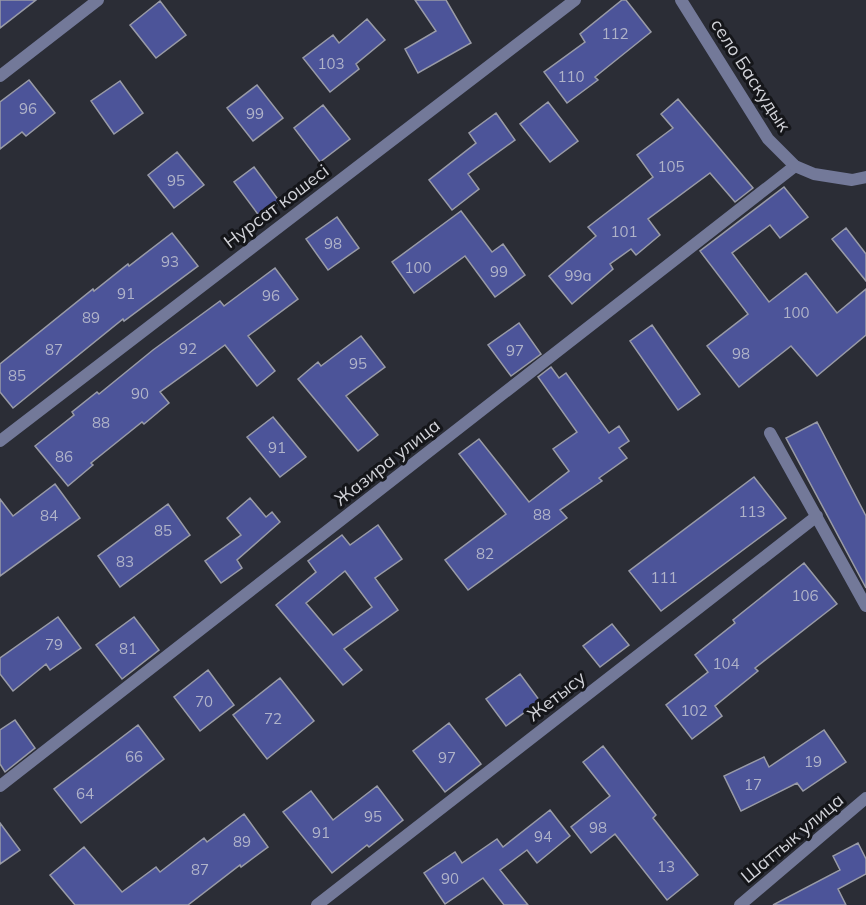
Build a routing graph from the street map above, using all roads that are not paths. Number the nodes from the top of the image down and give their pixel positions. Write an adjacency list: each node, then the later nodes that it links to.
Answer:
1 (98, 0): 4 (street)
2 (575, 0): 8 (street, Нурсат кошесi)
3 (681, 0): 5 (street, село Баскудык)
4 (0, 76)
5 (795, 166): 6 (street, село Баскудык); 11 (street, Жазира улица)
6 (866, 177)
7 (770, 433): 9 (street)
8 (0, 441)
9 (817, 516): 10 (street); 13 (street, Жетысу)
10 (866, 606)
11 (0, 786)
12 (866, 798): 14 (street, Шаттык улица)
13 (317, 905)
14 (740, 905)

